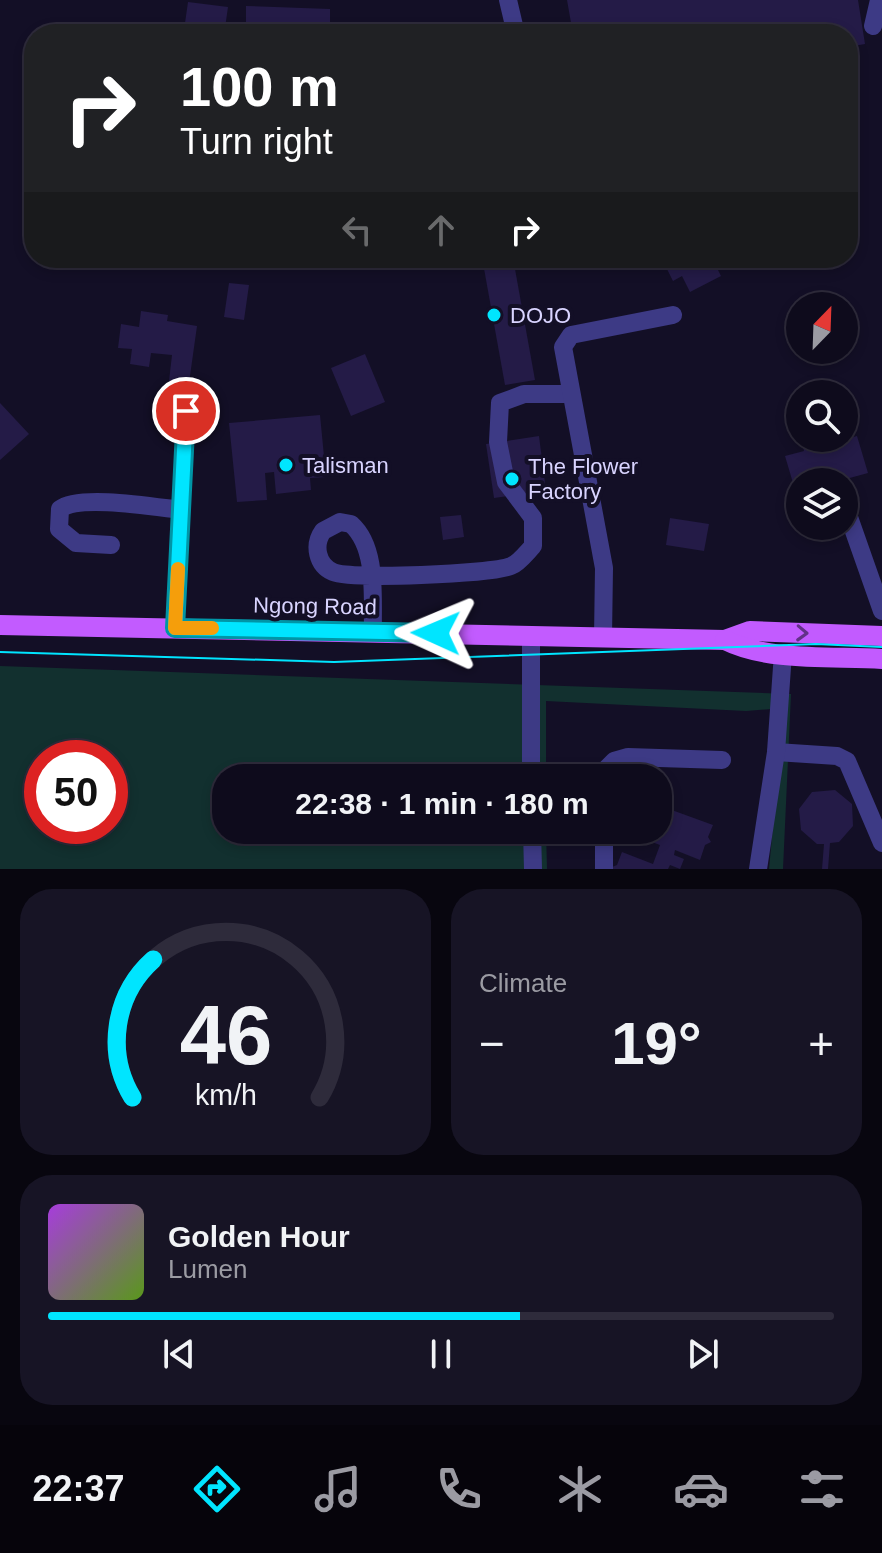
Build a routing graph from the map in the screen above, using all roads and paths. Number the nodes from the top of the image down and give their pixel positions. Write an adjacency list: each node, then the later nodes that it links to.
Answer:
1 (508, 0): 3 (street)
2 (879, 0): 4 (street)
3 (514, 24)
4 (873, 26)
5 (673, 315): 6 (street)
6 (570, 394): 14 (street); 17 (street)
7 (186, 411): 8 (street)
8 (181, 510): 10 (street); 13 (street)
9 (857, 540): 11 (street)
10 (111, 545)
11 (882, 611)
12 (0, 625): 13 (main road, Ngong Road)
13 (175, 628): 14 (main road, Ngong Road)
14 (373, 631): 15 (main road, Ngong Road)
15 (531, 635): 17 (main road, Ngong Road); 23 (street)
16 (882, 636): 18 (main road, Ngong Road, one-way to 16)
17 (603, 637): 18 (main road, Ngong Road)
18 (725, 640): 19 (main road, Ngong Road)
19 (783, 653): 20 (main road, Ngong Road); 21 (street)
20 (882, 659)
21 (776, 752): 25 (street); 30 (street)
22 (722, 760): 24 (street)
23 (531, 764)
24 (611, 764)
25 (882, 843)
26 (532, 844): 28 (street)
27 (604, 844): 29 (street)
28 (533, 869)
29 (604, 869)
30 (758, 869)

